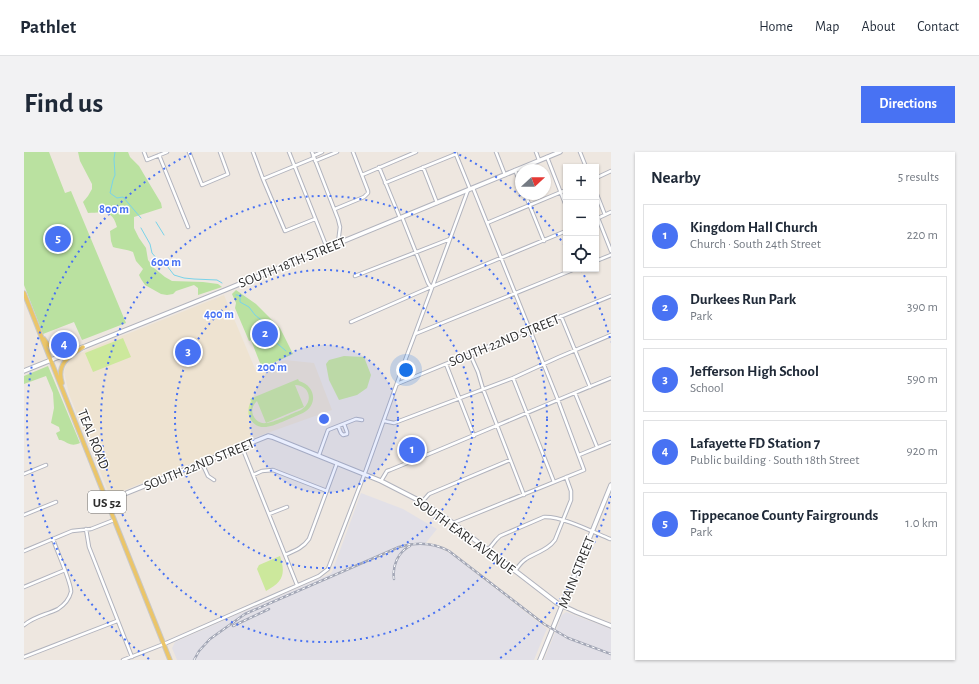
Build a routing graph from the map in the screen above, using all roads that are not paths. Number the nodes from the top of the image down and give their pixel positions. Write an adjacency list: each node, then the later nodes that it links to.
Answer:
1 (144, 152): 17 (street)
2 (167, 152): 17 (street)
3 (189, 152): 4 (street)
4 (220, 152)
5 (253, 152): 31 (street)
6 (289, 152): 23 (street)
7 (312, 152): 19 (street)
8 (322, 152): 19 (street)
9 (337, 152): 19 (street)
10 (352, 152): 29 (street)
11 (416, 152): 24 (street)
12 (496, 152): 28 (street)
13 (536, 152): 20 (street)
14 (560, 152): 18 (main road, SOUTH 18TH STREET)
15 (580, 152): 22 (street)
16 (455, 153): 25 (street); 33 (street)
17 (159, 155): 48 (street)
18 (547, 157): 20 (main road, SOUTH 18TH STREET); 34 (street)
19 (314, 158): 23 (street); 40 (street)
20 (540, 160): 21 (main road, SOUTH 18TH STREET)
21 (530, 164)
22 (585, 164)
23 (295, 166): 31 (street); 45 (street)
24 (379, 167): 29 (street); 32 (street)
25 (423, 167): 32 (street); 38 (street)
26 (515, 170): 28 (main road, SOUTH 18TH STREET)
27 (611, 171): 30 (street)
28 (505, 174): 33 (main road, SOUTH 18TH STREET)
29 (362, 175): 40 (street)
30 (599, 177)
31 (263, 179): 45 (street)
32 (385, 183): 44 (street)
33 (470, 189): 38 (main road, SOUTH 18TH STREET); 46 (street); 50 (street)
34 (561, 192): 36 (street); 39 (street)
35 (527, 200): 39 (street)
36 (564, 200)
37 (599, 200): 42 (street)
38 (437, 203): 44 (main road, SOUTH 18TH STREET)
39 (529, 205): 46 (street); 51 (street)
40 (335, 209): 52 (street)
41 (611, 212): 42 (street)
42 (605, 215): 43 (street)
43 (599, 217)
44 (401, 218): 52 (main road, SOUTH 18TH STREET); 55 (street)
45 (316, 219): 53 (street)
46 (487, 223): 57 (street)
47 (599, 223): 54 (street)
48 (188, 227)
49 (563, 232): 51 (street)
50 (450, 239): 55 (street); 61 (street)
51 (544, 241): 57 (street)
52 (338, 243): 53 (main road, SOUTH 18TH STREET)
53 (327, 248): 71 (main road, SOUTH 18TH STREET)
54 (611, 251)
55 (416, 253): 60 (street); 61 (street)
56 (611, 255): 58 (street)
57 (501, 258): 61 (street); 63 (street)
58 (599, 260)
59 (568, 272): 63 (street)
60 (355, 276)
61 (433, 286): 66 (street); 69 (street)
62 (24, 293): 67 (main road, TEAL ROAD / US 52)
63 (516, 294): 68 (street); 69 (street)
64 (611, 296): 65 (street, SOUTH 22ND STREET)
65 (561, 316): 68 (street, SOUTH 22ND STREET); 72 (street)
66 (351, 322)
67 (37, 326): 74 (main road); 75 (main road, TEAL ROAD / US 52)
68 (530, 330): 73 (street, SOUTH 22ND STREET); 77 (street)
69 (415, 334): 81 (street)
70 (611, 336): 72 (street)
71 (83, 347): 74 (main road, SOUTH 18TH STREET); 85 (main road)
72 (575, 351): 77 (street); 82 (street)
73 (470, 354): 76 (street, SOUTH 22ND STREET); 83 (street)
74 (64, 355): 75 (main road, SOUTH 18TH STREET)
75 (50, 360): 78 (main road, SOUTH 18TH STREET); 85 (main road, TEAL ROAD / US 52)
76 (446, 364): 81 (street, SOUTH 22ND STREET); 86 (street)
77 (544, 364): 79 (street); 87 (street)
78 (24, 371)
79 (513, 378): 83 (street); 88 (street)
80 (611, 378): 82 (street)
81 (397, 384): 90 (street)
82 (590, 387): 84 (street)
83 (483, 389): 86 (street); 93 (street)
84 (575, 393): 87 (street); 98 (street)
85 (65, 398): 116 (main road, TEAL ROAD / US 52)
86 (459, 398): 90 (street); 95 (street)
87 (558, 400): 88 (street); 100 (street)
88 (527, 412): 93 (street); 111 (street)
89 (362, 420): 91 (street)
90 (384, 420): 107 (street)
91 (344, 424): 92 (street); 92 (street)
92 (338, 426): 99 (street)
93 (497, 426): 95 (street); 101 (street)
94 (268, 436): 97 (main road, SOUTH 22ND STREET); 99 (main road, SOUTH EARL AVENUE)
95 (474, 436): 110 (street)
96 (611, 442): 98 (street)
97 (242, 447): 102 (main road, SOUTH 22ND STREET); 106 (street)
98 (597, 448): 100 (street)
99 (318, 455): 103 (main road, SOUTH EARL AVENUE)
100 (579, 455): 108 (street)
101 (510, 460): 115 (street); 118 (street)
102 (202, 463): 109 (street); 116 (main road, SOUTH 22ND STREET)
103 (337, 463): 107 (main road, SOUTH EARL AVENUE); 113 (street)
104 (46, 465): 105 (street)
105 (24, 474)
106 (253, 474): 113 (street); 120 (street)
107 (364, 474): 110 (main road, SOUTH EARL AVENUE); 134 (street)
108 (566, 477): 111 (street); 123 (street)
109 (214, 480)
110 (381, 481): 118 (main road, SOUTH EARL AVENUE)
111 (554, 482): 115 (street)
112 (611, 484): 114 (main road, MAIN STREET)
113 (327, 490): 131 (street)
114 (610, 490): 126 (main road, MAIN STREET)
115 (524, 495): 124 (street)
116 (106, 501): 122 (main road, TEAL ROAD / US 52)
117 (56, 502): 121 (street)
118 (422, 502): 124 (main road, SOUTH EARL AVENUE)
119 (287, 507): 120 (street)
120 (269, 514): 131 (street)
121 (24, 515)
122 (114, 520): 125 (street); 140 (main road, TEAL ROAD / US 52)
123 (563, 520): 126 (street); 129 (street); 133 (street)
124 (453, 523): 129 (main road, SOUTH EARL AVENUE)
125 (86, 529): 127 (street); 137 (street)
126 (592, 532): 128 (street); 136 (main road, MAIN STREET)
127 (52, 539): 130 (street); 132 (street)
128 (611, 540)
129 (488, 550): 133 (main road, SOUTH EARL AVENUE)
130 (24, 551)
131 (285, 555): 134 (street)
132 (64, 570): 135 (street); 138 (street)
133 (515, 571): 136 (main road, SOUTH EARL AVENUE)
134 (297, 585): 140 (street)
135 (24, 587)
136 (563, 606): 139 (main road, SOUTH EARL AVENUE); 145 (main road, MAIN STREET)
137 (117, 621): 141 (street); 142 (street)
138 (24, 624)
139 (611, 626)
140 (164, 644): 142 (street); 144 (main road, TEAL ROAD / US 52)
141 (24, 657)
142 (132, 657): 143 (street)
143 (123, 660)
144 (170, 660)
145 (540, 660)

